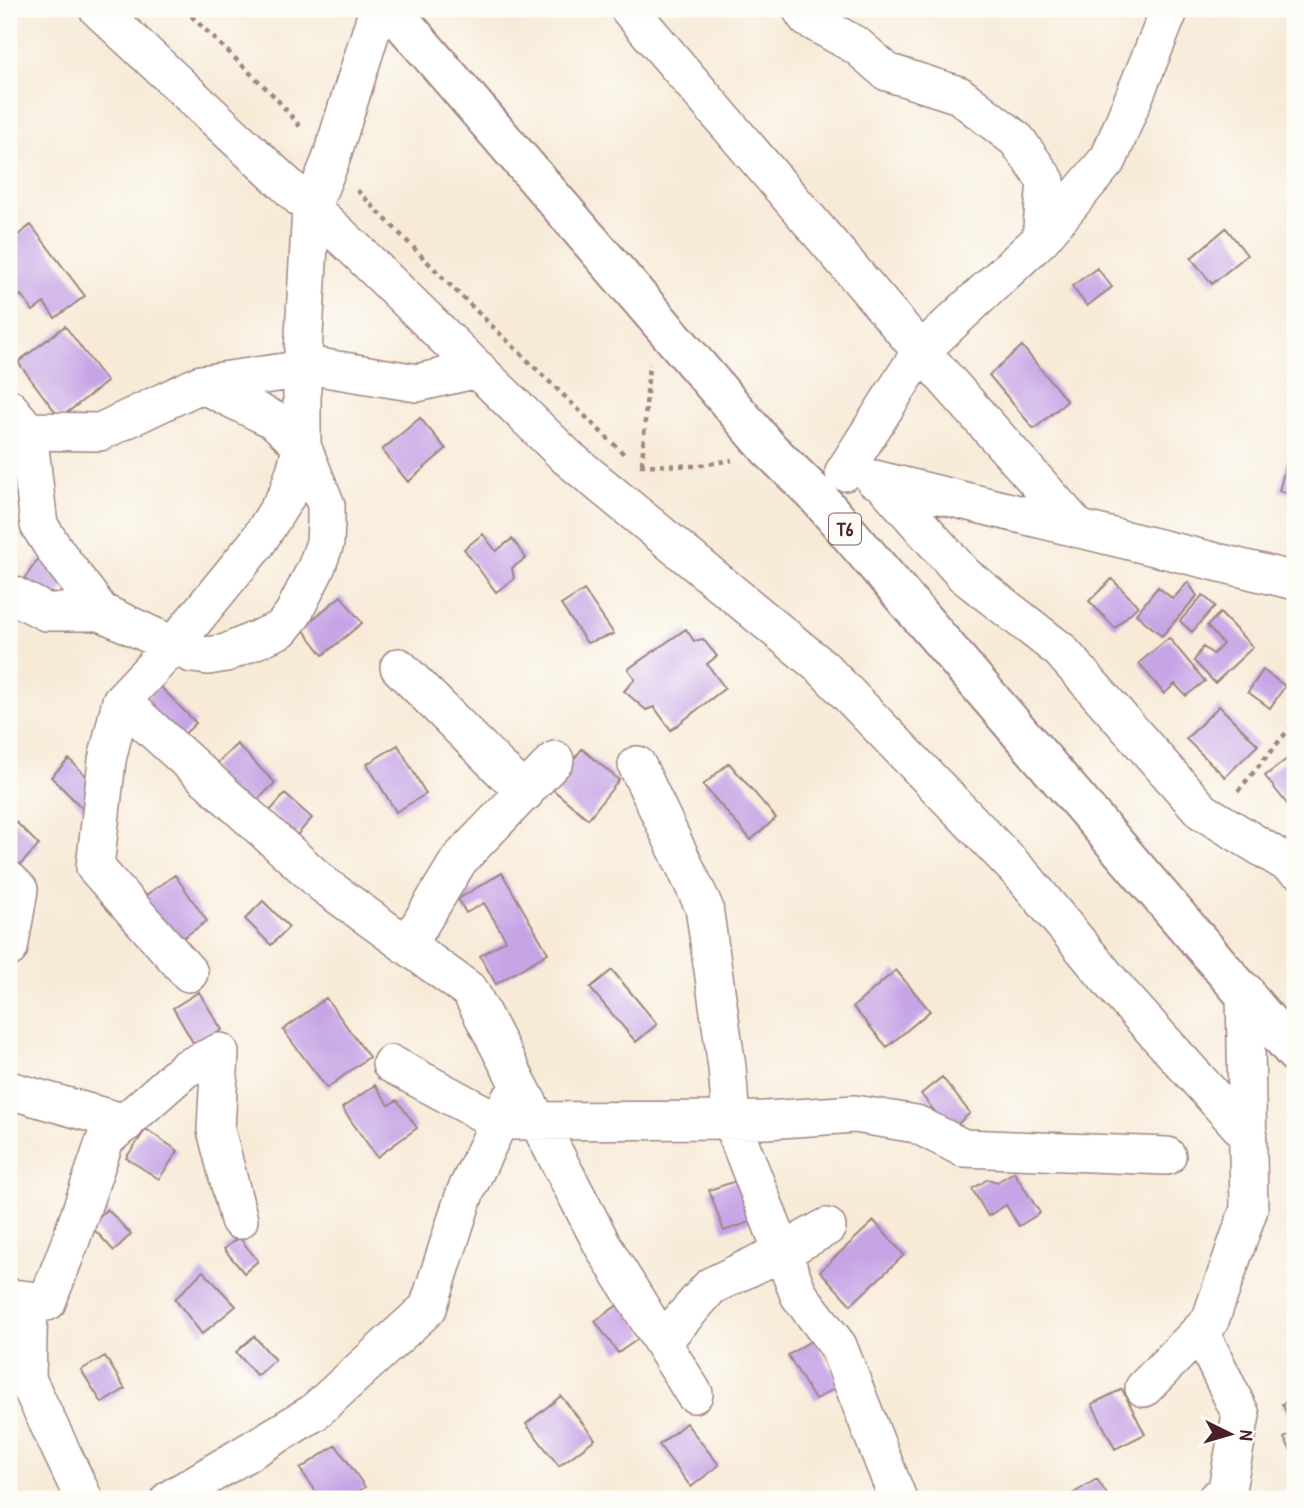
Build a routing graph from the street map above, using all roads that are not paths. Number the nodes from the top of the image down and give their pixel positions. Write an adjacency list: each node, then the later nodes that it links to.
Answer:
1 (98, 9): 7 (street)
2 (378, 9): 7 (street)
3 (391, 9): 16 (highway, T6)
4 (629, 9): 9 (street)
5 (801, 9): 8 (street)
6 (1170, 9): 8 (street)
7 (311, 209): 10 (street); 11 (street)
8 (1041, 239): 9 (street)
9 (921, 351): 16 (street); 17 (street)
10 (478, 369): 11 (street); 41 (street)
11 (302, 371): 12 (street); 14 (street)
12 (201, 384): 13 (street); 14 (street)
13 (18, 419): 20 (street)
14 (302, 446): 21 (street); 21 (street)
15 (881, 481): 16 (street); 17 (street); 27 (street)
16 (830, 484): 32 (highway, T6)
17 (1079, 528): 18 (street)
18 (1295, 581)
19 (9, 593): 20 (street)
20 (101, 612): 21 (street)
21 (173, 646): 23 (street)
22 (399, 667): 26 (street)
23 (121, 701): 29 (street); 31 (street)
24 (555, 760): 26 (street)
25 (637, 765): 37 (street)
26 (525, 793): 29 (street)
27 (1295, 868)
28 (9, 880): 30 (street)
29 (407, 946): 35 (street)
30 (9, 948)
31 (189, 973)
32 (1245, 991): 33 (highway, T6); 41 (street)
33 (1295, 1053)
34 (391, 1064): 38 (street)
35 (519, 1084): 38 (street); 39 (street)
36 (9, 1090): 40 (street)
37 (731, 1120): 39 (street); 42 (street); 45 (street)
38 (497, 1121): 39 (street); 52 (street)
39 (538, 1122): 48 (street)
40 (126, 1123): 43 (street); 46 (street)
41 (1247, 1133): 47 (street)
42 (1167, 1156)
43 (239, 1220)
44 (827, 1227): 45 (street)
45 (782, 1252): 48 (street); 53 (street)
46 (19, 1299): 51 (street)
47 (1200, 1331): 49 (street); 54 (street)
48 (662, 1342): 50 (street)
49 (1144, 1388)
50 (694, 1394)
51 (84, 1499)
52 (170, 1499)
53 (898, 1499)
54 (1216, 1499)

